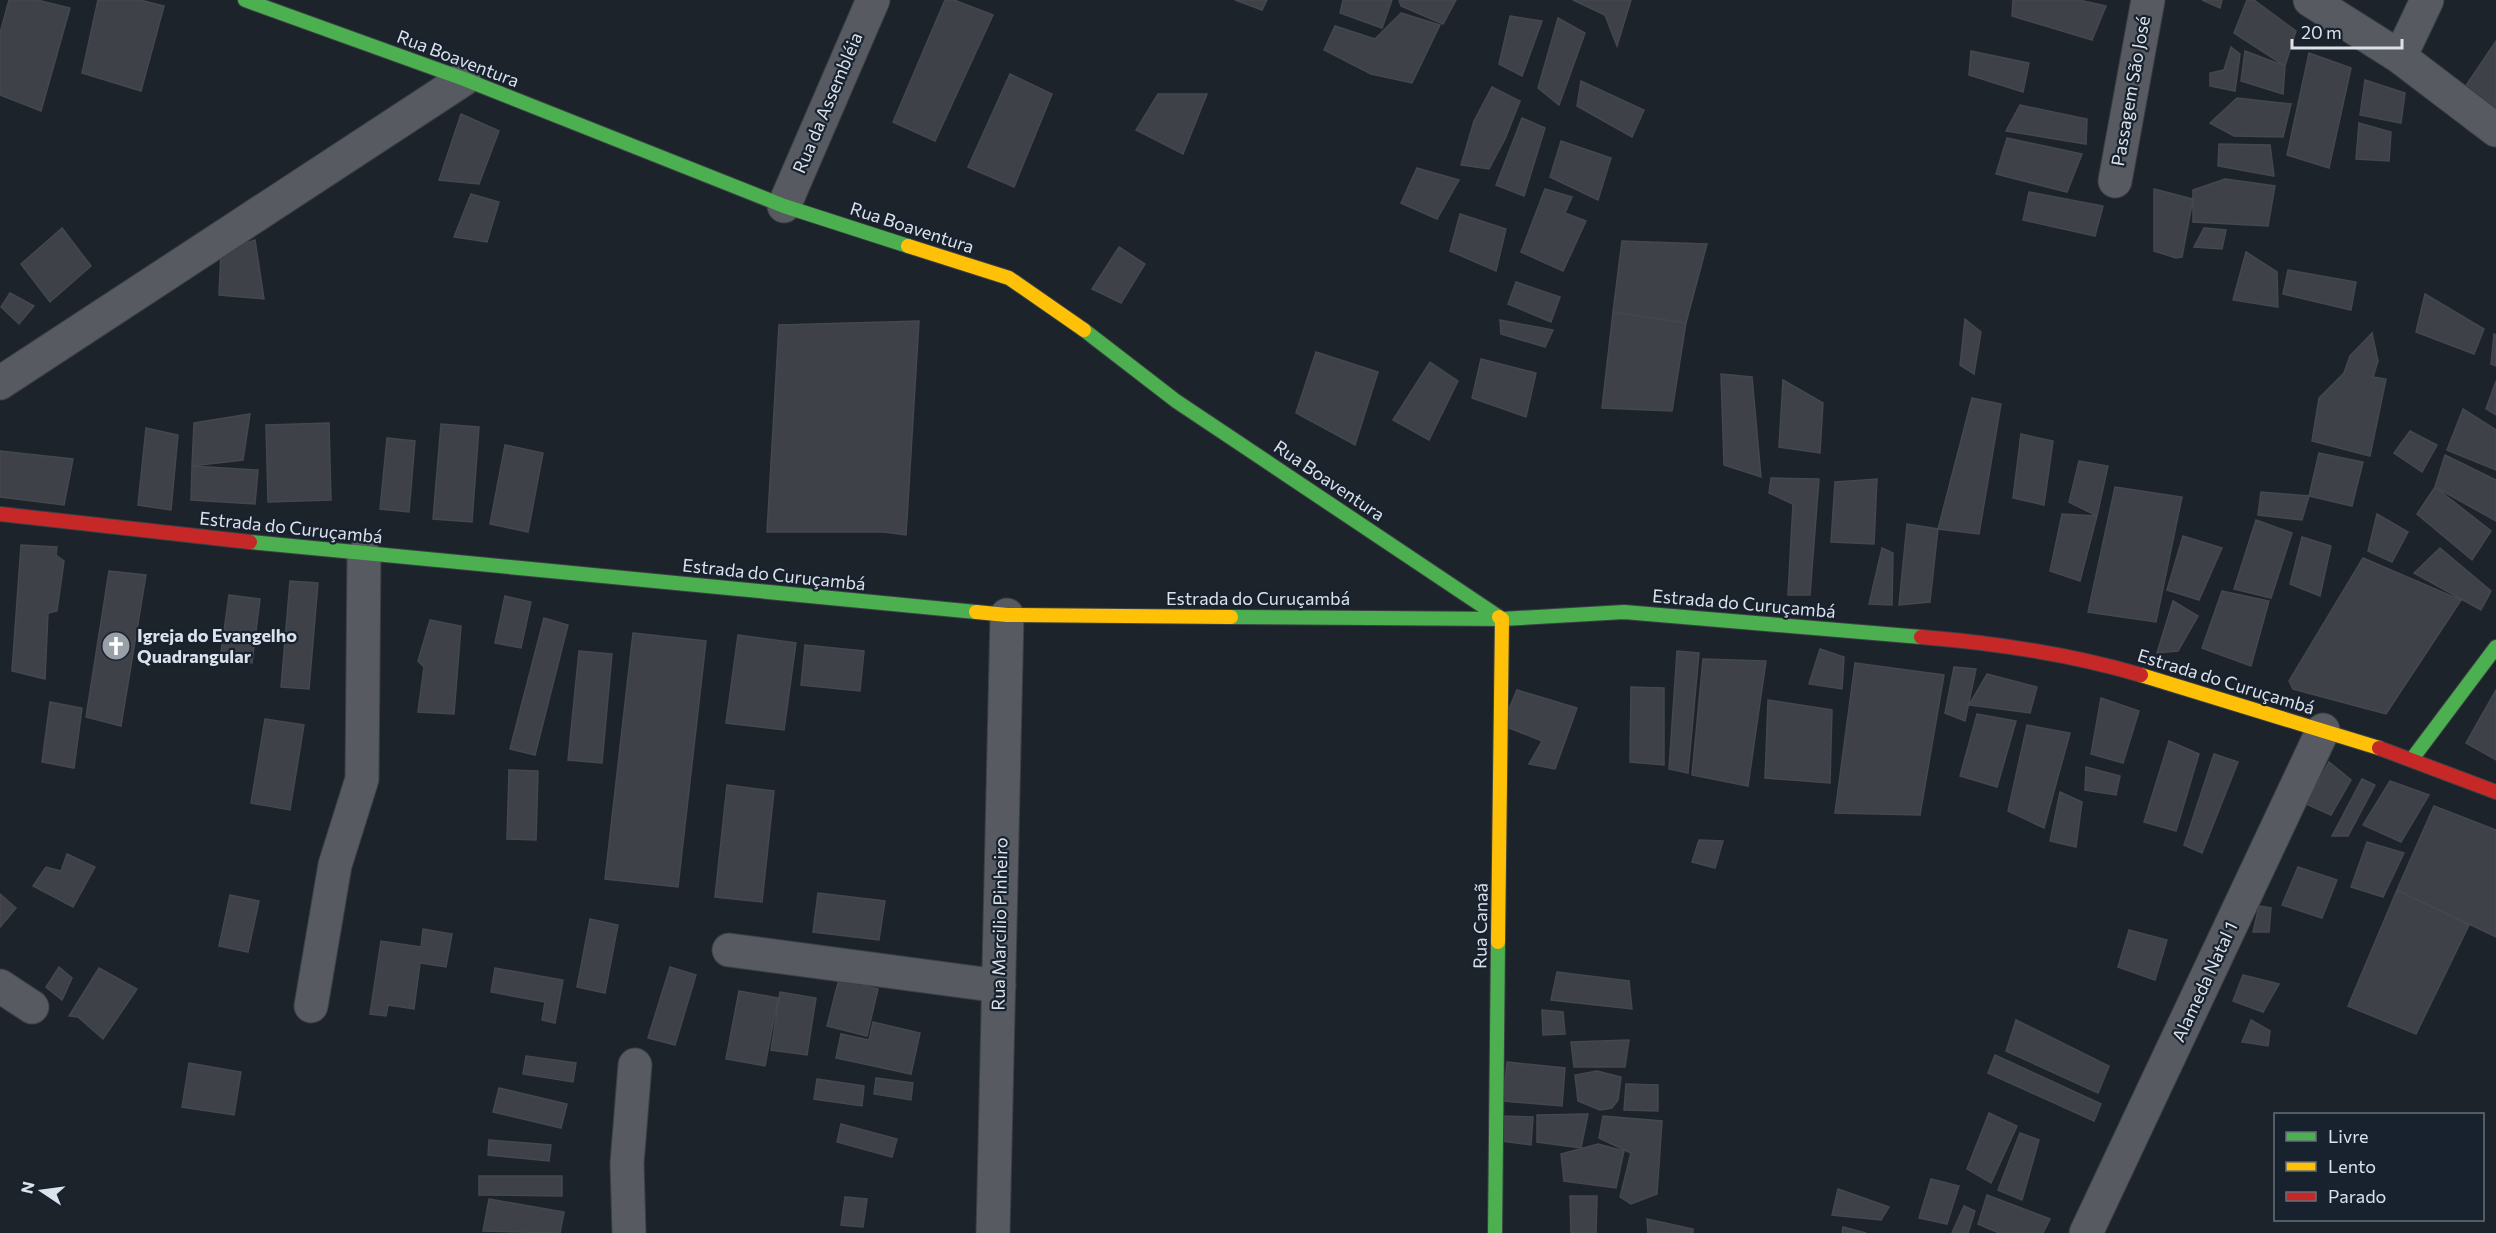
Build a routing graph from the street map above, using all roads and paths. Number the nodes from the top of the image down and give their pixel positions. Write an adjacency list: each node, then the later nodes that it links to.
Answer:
1 (245, 0): 7 (street, Rua Boaventura)
2 (873, 0): 10 (street, Rua da Assembléia)
3 (2148, 0): 9 (street, Passagem São José)
4 (2310, 0): 6 (street)
5 (2427, 0): 6 (street)
6 (2400, 57): 8 (street)
7 (464, 79): 10 (street, Rua Boaventura); 11 (street)
8 (2496, 130)
9 (2115, 181)
10 (784, 206): 15 (street, Rua Boaventura)
11 (0, 383)
12 (0, 514): 13 (street, Estrada do Curuçambá)
13 (364, 555): 14 (street, Estrada do Curuçambá); 23 (street)
14 (1007, 615): 15 (street, Estrada do Curuçambá); 22 (street, Rua Marcilio Pinheiro)
15 (1502, 619): 17 (street, Estrada do Curuçambá); 28 (street, Rua Canaã)
16 (2496, 647): 18 (street)
17 (2323, 730): 18 (street, Estrada do Curuçambá); 29 (street, Alameda Natal 1)
18 (2412, 759): 19 (street, Estrada do Curuçambá)
19 (2496, 792)
20 (729, 950): 22 (street)
21 (0, 986): 24 (street)
22 (999, 986): 27 (street, Rua Marcilio Pinheiro)
23 (311, 1006)
24 (32, 1007)
25 (635, 1065): 26 (street)
26 (629, 1233)
27 (993, 1233)
28 (1495, 1233)
29 (2086, 1233)

